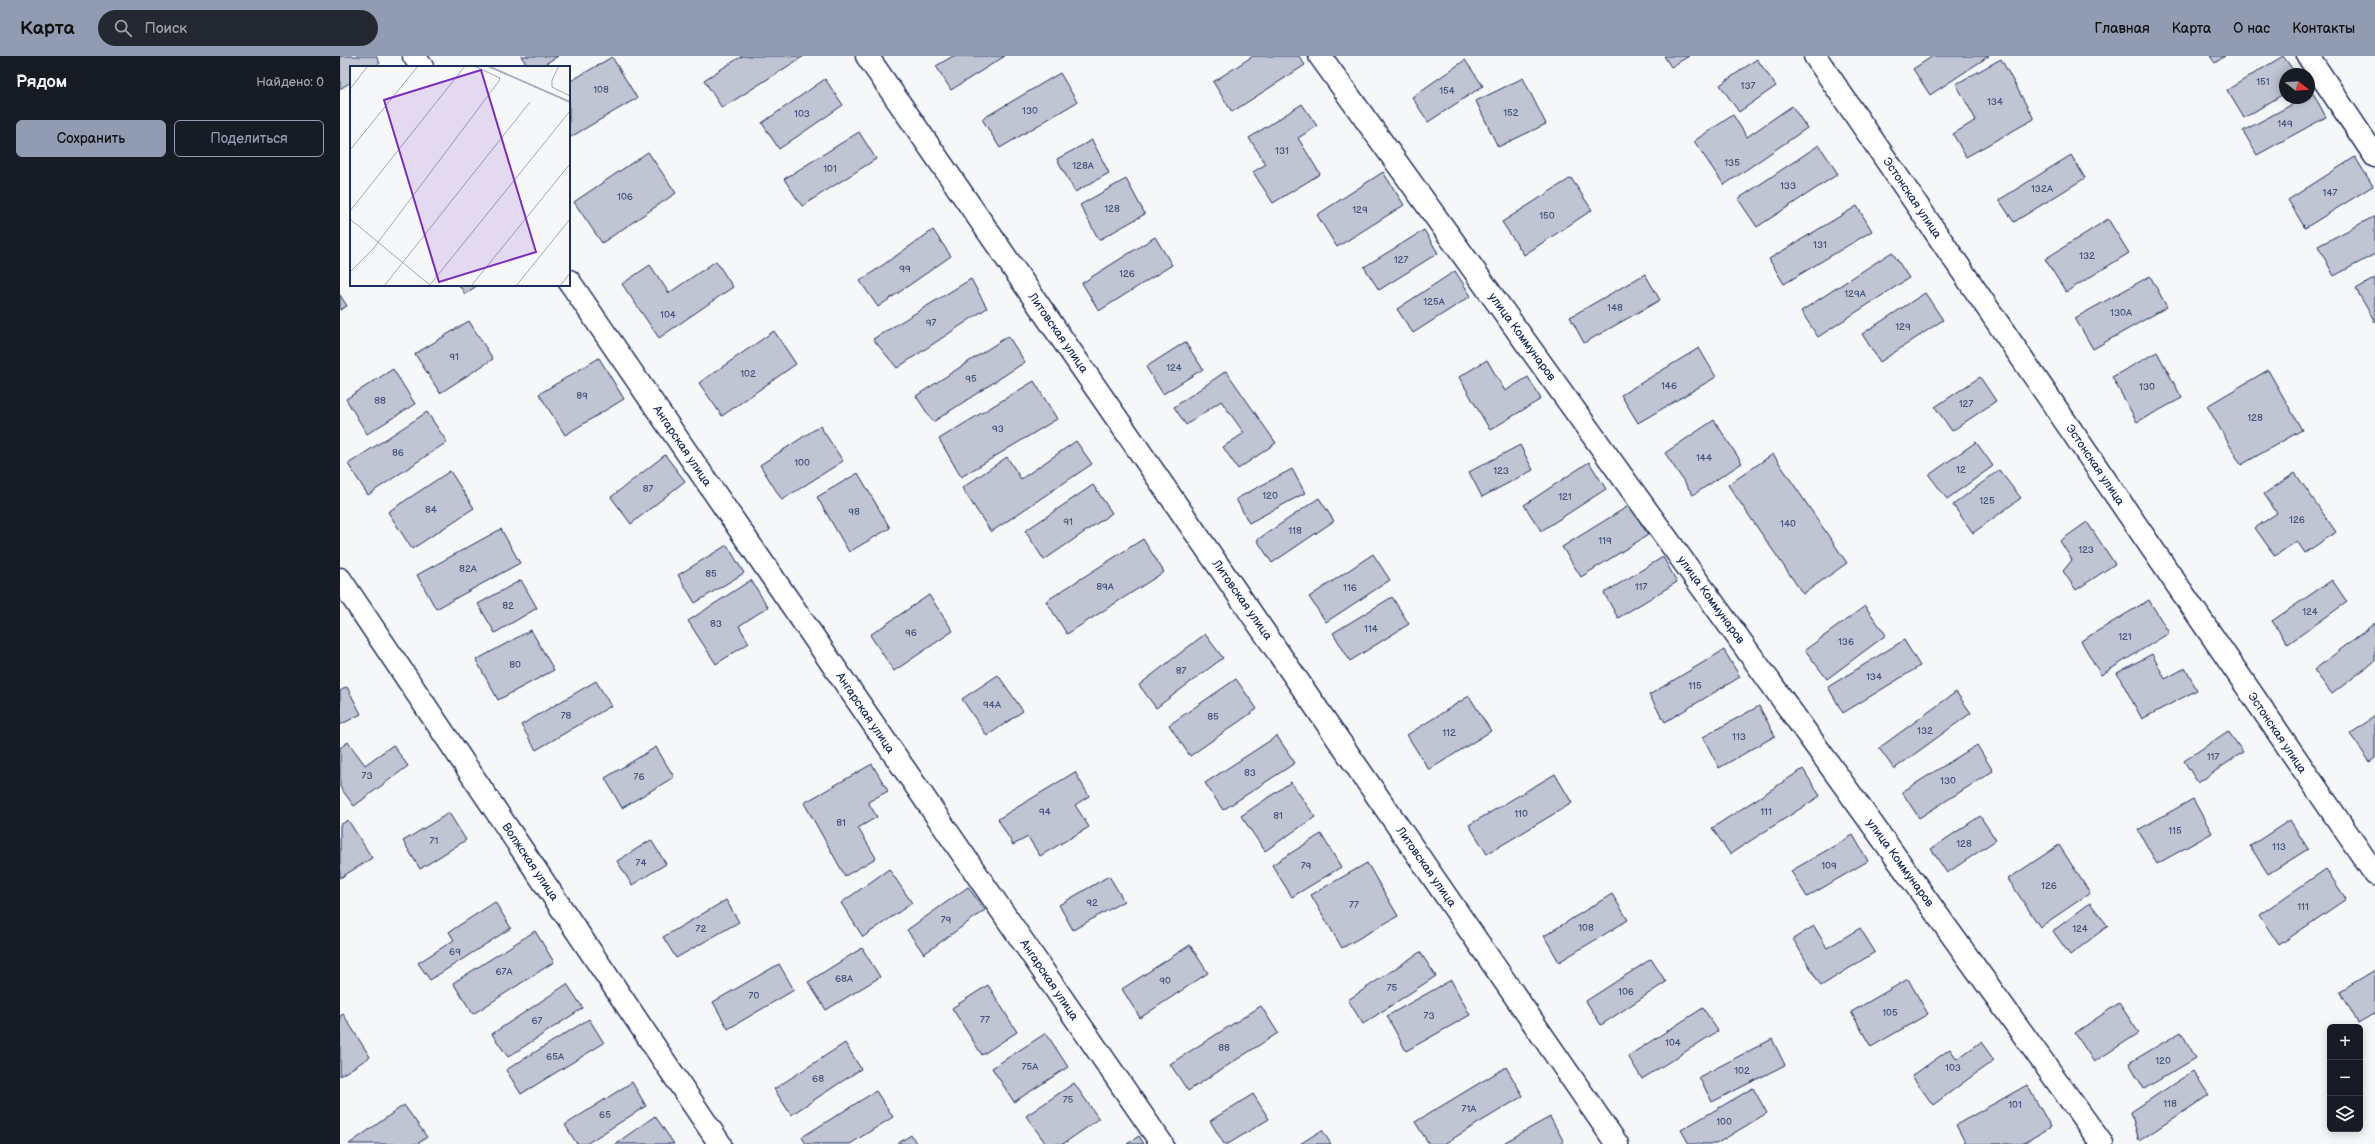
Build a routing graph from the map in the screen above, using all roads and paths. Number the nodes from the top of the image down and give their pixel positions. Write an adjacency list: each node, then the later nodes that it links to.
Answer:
1 (414, 56): 6 (street)
2 (867, 56): 13 (street, Литовская улица)
3 (1320, 56): 14 (street, улица Коммунаров)
4 (1815, 56): 10 (street, Эстонская улица)
5 (2308, 56): 7 (street)
6 (421, 66)
7 (2375, 156)
8 (570, 282): 12 (street, Ангарская улица)
9 (340, 579): 11 (street, Волжская улица)
10 (2375, 874)
11 (720, 1144)
12 (1162, 1144)
13 (1617, 1144)
14 (2102, 1144)

